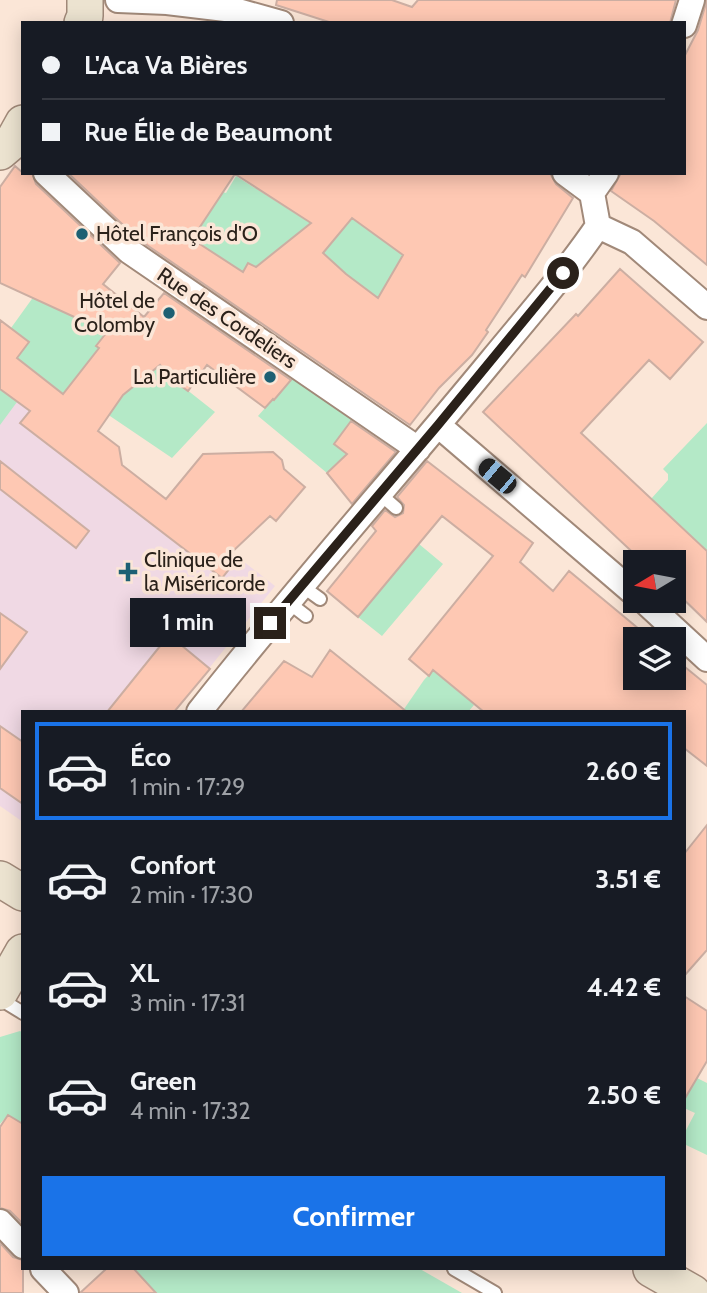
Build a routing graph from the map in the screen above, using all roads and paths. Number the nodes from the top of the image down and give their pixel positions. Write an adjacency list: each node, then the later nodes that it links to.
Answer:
1 (85, 0): 4 (main road)
2 (118, 0): 5 (street)
3 (692, 0): 6 (street)
4 (83, 21)
5 (274, 21)
6 (685, 21)
7 (48, 175): 13 (street, Rue des Cordeliers)
8 (572, 175): 9 (street)
9 (599, 183): 10 (street)
10 (598, 226): 11 (street); 12 (street)
11 (707, 307)
12 (438, 425): 13 (street); 14 (street)
13 (418, 449): 17 (street)
14 (623, 584)
15 (657, 613): 16 (street)
16 (707, 659)
17 (207, 709)
18 (0, 880): 19 (main road)
19 (21, 892)
20 (21, 955): 21 (main road)
21 (0, 992)
22 (0, 999): 23 (lane)
23 (21, 1012)
24 (0, 1222): 25 (street)
25 (21, 1244)
26 (44, 1270): 29 (street)
27 (456, 1270): 30 (lane)
28 (653, 1270): 31 (main road)
29 (66, 1293)
30 (495, 1293)
31 (693, 1293)

